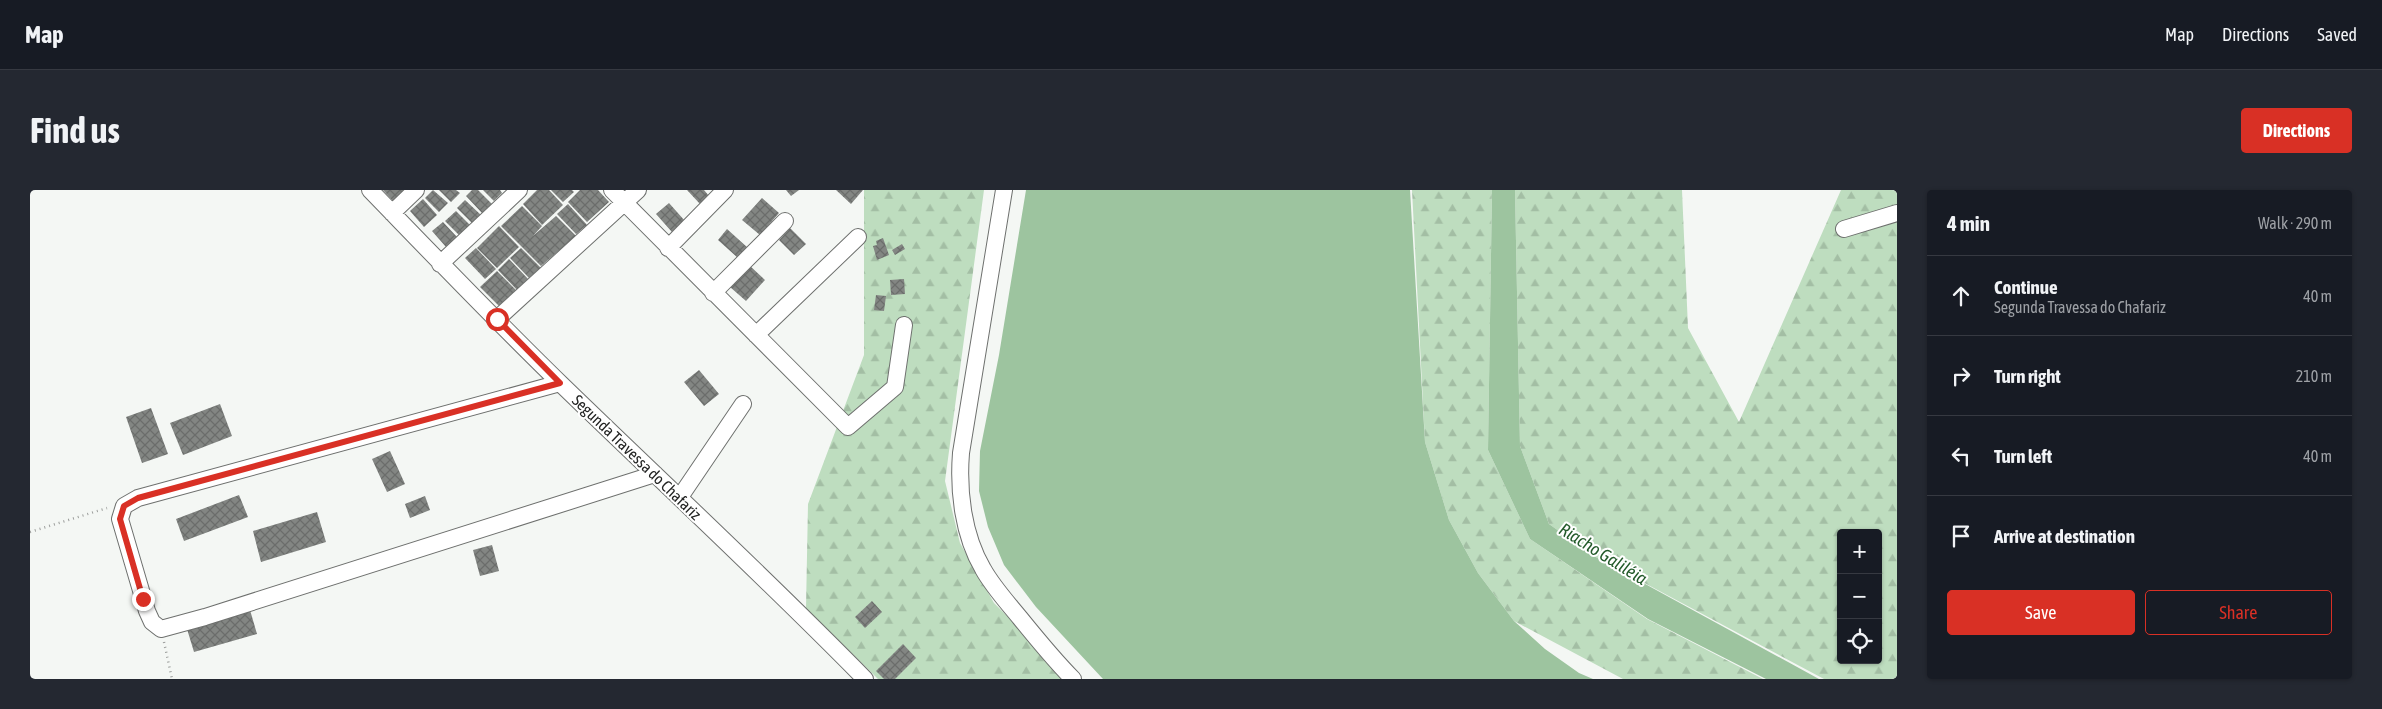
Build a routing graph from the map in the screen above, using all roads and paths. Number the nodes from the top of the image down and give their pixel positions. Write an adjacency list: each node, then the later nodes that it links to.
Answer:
1 (370, 190): 9 (street, Segunda Travessa do Chafariz)
2 (416, 190): 9 (street)
3 (519, 190): 15 (street)
4 (612, 190): 8 (street)
5 (638, 190): 8 (street)
6 (725, 190): 14 (street)
7 (1004, 190): 29 (street)
8 (625, 203): 14 (street); 17 (street)
9 (392, 213): 15 (street, Segunda Travessa do Chafariz)
10 (1897, 213): 12 (street)
11 (786, 221): 16 (street)
12 (1844, 229)
13 (858, 237): 19 (street)
14 (668, 248): 16 (street)
15 (440, 264): 17 (street, Segunda Travessa do Chafariz)
16 (713, 293): 19 (street)
17 (497, 319): 20 (street, Segunda Travessa do Chafariz)
18 (904, 325): 19 (street)
19 (756, 335)
20 (560, 383): 22 (street, Segunda Travessa do Chafariz); 26 (street)
21 (742, 404): 23 (street)
22 (655, 474): 23 (street, Segunda Travessa do Chafariz); 26 (street)
23 (680, 497): 28 (street, Segunda Travessa do Chafariz)
24 (111, 506): 25 (path)
25 (30, 532)
26 (161, 629): 27 (path)
27 (172, 679)
28 (865, 679)
29 (1073, 679)

